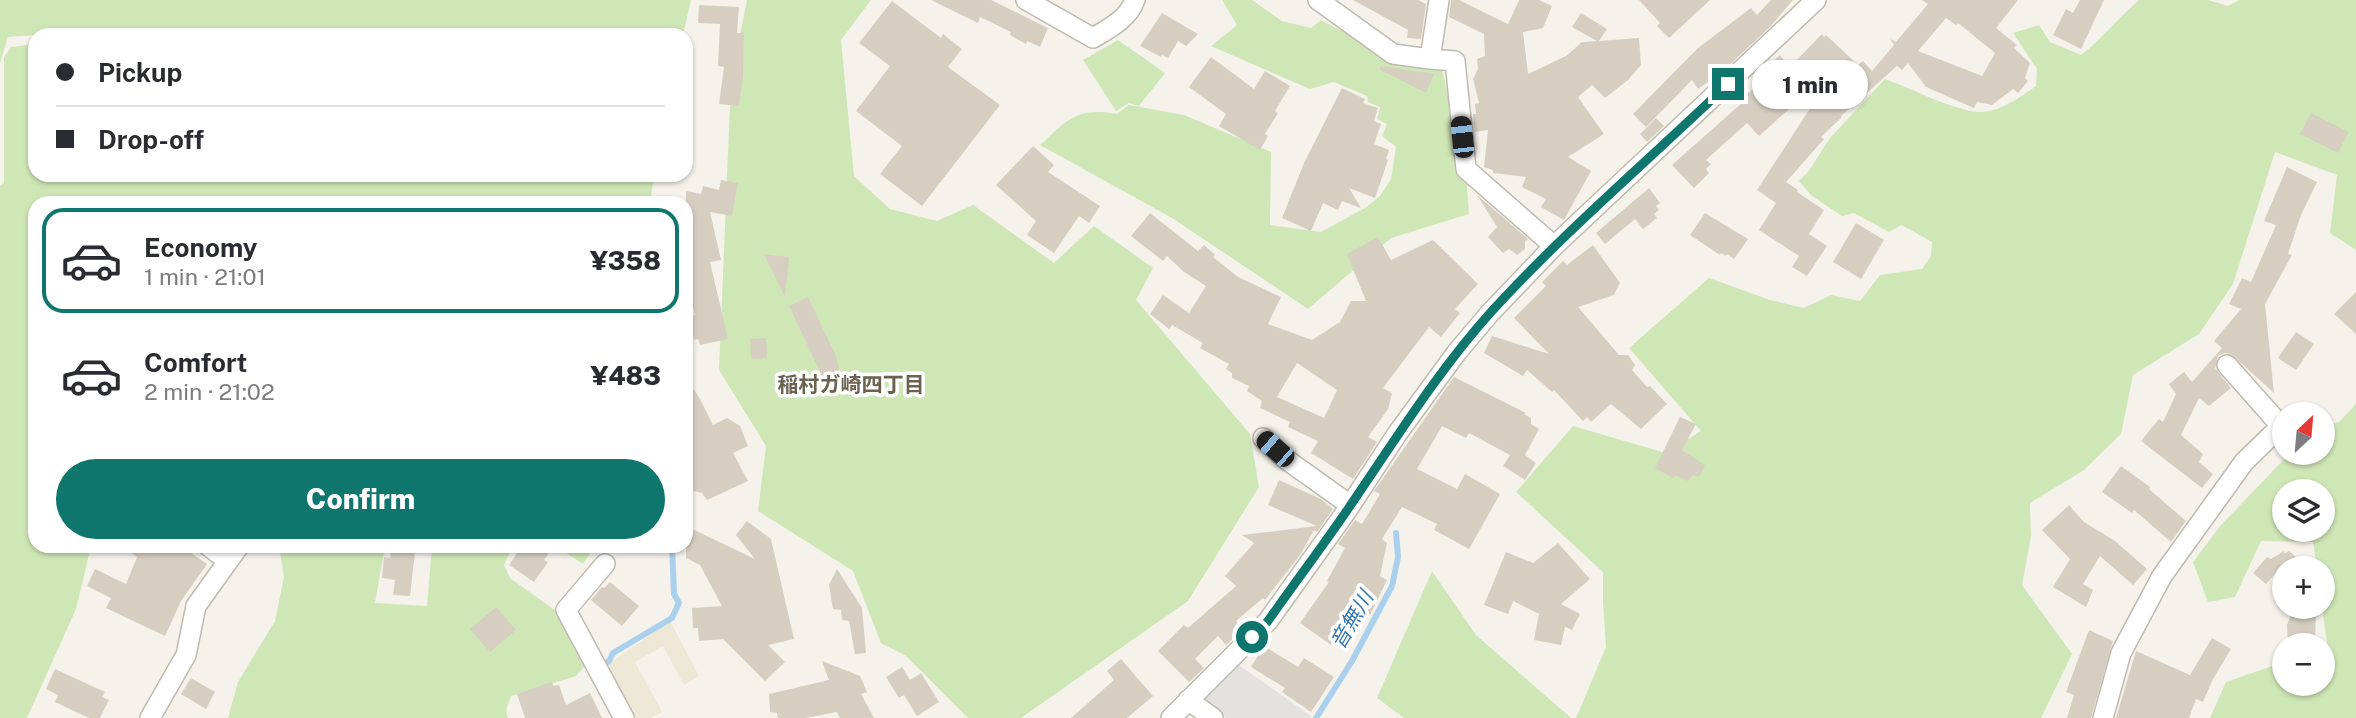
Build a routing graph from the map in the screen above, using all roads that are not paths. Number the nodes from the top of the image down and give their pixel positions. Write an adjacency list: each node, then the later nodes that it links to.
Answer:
1 (1026, 0): 2 (street)
2 (1135, 0)
3 (1318, 0): 6 (street)
4 (1439, 0): 6 (street)
5 (1816, 0): 7 (street)
6 (1430, 59): 7 (street)
7 (1554, 246): 10 (street)
8 (2227, 365): 18 (street)
9 (1263, 438): 10 (street)
10 (1350, 505): 13 (street)
11 (233, 554): 14 (street)
12 (605, 564): 15 (street)
13 (1188, 700): 16 (street); 17 (street)
14 (150, 718)
15 (624, 718)
16 (1171, 718)
17 (1213, 718)
18 (2103, 718)

